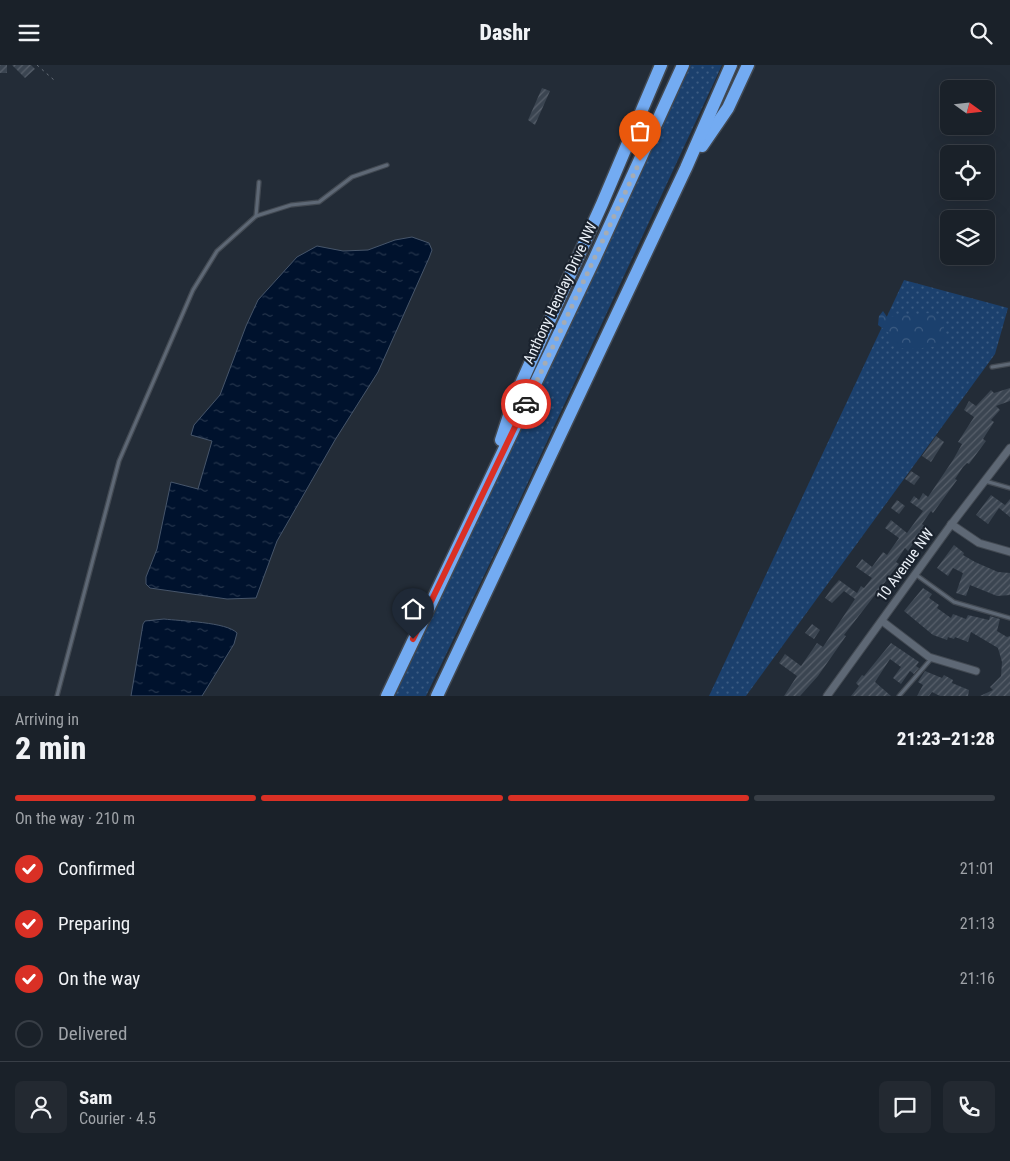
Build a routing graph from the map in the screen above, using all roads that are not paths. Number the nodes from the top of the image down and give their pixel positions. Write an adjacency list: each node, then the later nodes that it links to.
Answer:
1 (661, 65): 13 (highway)
2 (683, 65): 13 (highway, Anthony Henday Drive NW)
3 (731, 65): 6 (highway)
4 (748, 65): 6 (highway)
5 (387, 165): 8 (lane)
6 (686, 168): 24 (highway)
7 (259, 182): 8 (lane)
8 (256, 216): 22 (lane)
9 (1010, 364): 10 (lane)
10 (992, 367)
11 (1010, 448): 12 (street, 10 Avenue NW)
12 (985, 481): 14 (lane); 15 (street, 10 Avenue NW)
13 (486, 487): 23 (highway, Anthony Henday Drive NW)
14 (1010, 489)
15 (952, 524): 16 (street, 10 Avenue NW); 17 (street, 10 Avenue NW)
16 (1010, 552)
17 (915, 574): 18 (lane); 19 (street, 10 Avenue NW)
18 (1010, 618)
19 (882, 621): 20 (street, 10 Avenue NW); 25 (street, 10 Avenue NW)
20 (932, 658): 21 (street, 10 Avenue NW); 26 (lane)
21 (976, 671)
22 (57, 696)
23 (387, 696)
24 (437, 696)
25 (826, 696)
26 (899, 696)

